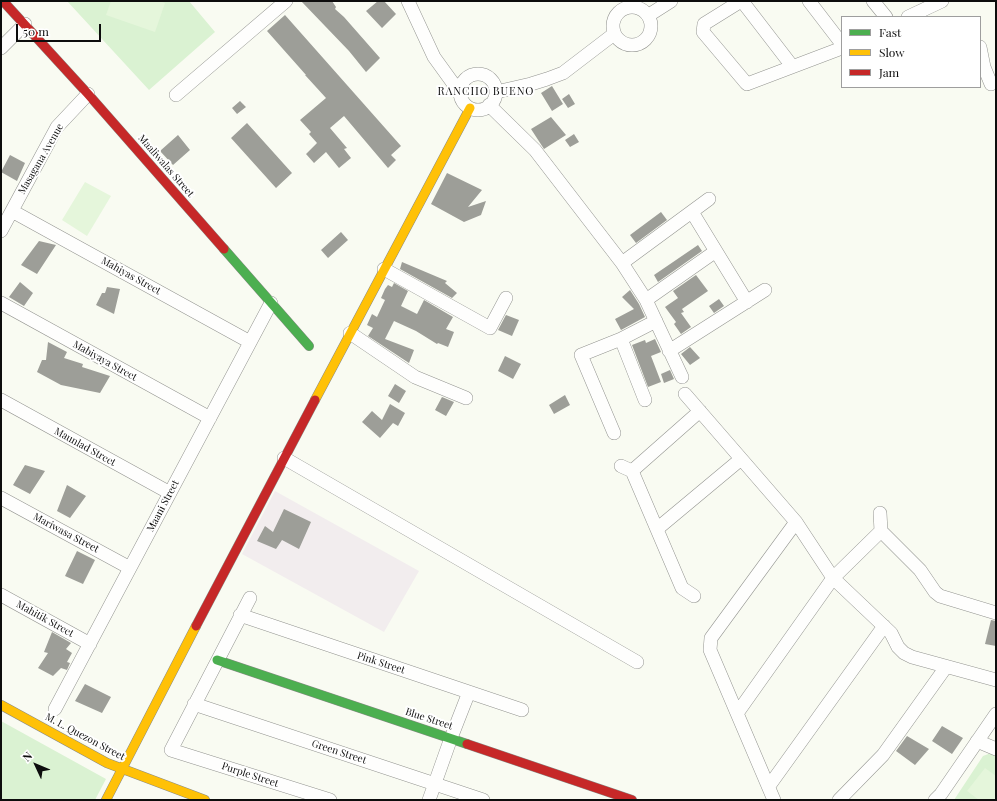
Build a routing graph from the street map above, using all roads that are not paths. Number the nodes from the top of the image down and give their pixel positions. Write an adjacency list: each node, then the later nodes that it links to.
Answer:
1 (4, 1): 12 (street, Maaliwalas Street)
2 (286, 1): 23 (street)
3 (408, 1): 22 (street)
4 (671, 1): 9 (street)
5 (742, 1): 18 (street); 18 (street)
6 (809, 1): 14 (street)
7 (873, 1): 10 (street)
8 (940, 2): 11 (street)
9 (648, 15): 13 (street); 13 (street)
10 (885, 16)
11 (910, 16)
12 (25, 24): 15 (street); 21 (street, Maaliwalas Street)
13 (614, 34): 20 (street)
14 (841, 43)
15 (1, 48)
16 (841, 48): 18 (street)
17 (981, 52): 19 (street)
18 (792, 66)
19 (994, 85)
20 (496, 92): 22 (street); 24 (street)
21 (88, 94): 27 (street, Masagana Avenue); 37 (street, Maaliwalas Street)
22 (460, 94): 25 (street)
23 (176, 95)
24 (489, 105): 25 (street); 31 (street)
25 (470, 108): 32 (street)
26 (709, 199): 28 (street)
27 (12, 211): 29 (street, Masagana Avenue); 42 (street, Mahiyas Street)
28 (692, 212): 30 (street); 31 (street)
29 (1, 231)
30 (716, 251): 35 (street); 36 (street)
31 (622, 263): 35 (street)
32 (384, 268): 34 (street); 40 (street)
33 (765, 290): 36 (street)
34 (506, 298)
35 (646, 300): 39 (street)
36 (747, 302): 44 (street)
37 (270, 303): 42 (street, Maani Street); 43 (street, Maaliwalas Street)
38 (1, 304): 51 (street, Mabiyaya Street)
39 (656, 321): 41 (street); 44 (street)
40 (350, 332): 47 (street); 53 (street)
41 (620, 339): 49 (street); 52 (street)
42 (250, 342): 51 (street, Maani Street)
43 (309, 346)
44 (669, 351): 45 (street)
45 (682, 378)
46 (685, 394): 50 (street)
47 (466, 398)
48 (1, 400): 55 (street, Maunlad Street)
49 (645, 400)
50 (700, 411): 54 (street); 59 (street)
51 (210, 418): 55 (street, Maani Street)
52 (614, 433)
53 (284, 458): 71 (street); 84 (street)
54 (740, 459): 58 (street); 59 (street)
55 (170, 493): 61 (street, Maani Street)
56 (1, 498): 61 (street, Mariwasa Street)
57 (880, 513): 60 (street)
58 (796, 522): 62 (street); 79 (street)
59 (657, 529): 64 (street)
60 (881, 531): 62 (street); 66 (street)
61 (130, 568): 69 (street, Maani Street)
62 (833, 578): 68 (street); 79 (street)
63 (1, 595): 69 (street, Mahitik Street)
64 (694, 596)
65 (250, 598): 67 (street)
66 (996, 613)
67 (240, 615): 70 (street); 74 (street, Pink Street)
68 (884, 626): 72 (street); 86 (street)
69 (90, 644): 77 (street, Maani Street)
70 (218, 660): 75 (street); 81 (street, Blue Street)
71 (637, 662)
72 (946, 667): 73 (street); 95 (street)
73 (996, 680)
74 (469, 692): 78 (street, Pink Street); 81 (street)
75 (194, 704): 85 (street, Green Street); 90 (street, Purple Street)
76 (1, 705): 84 (street, M. L. Quezon Street)
77 (55, 709)
78 (522, 710)
79 (738, 712): 86 (street)
80 (996, 714): 82 (street)
81 (451, 738): 85 (street); 93 (street, Blue Street)
82 (977, 741): 83 (street); 96 (street)
83 (996, 749)
84 (122, 769): 87 (street, M. L. Quezon Street); 88 (street)
85 (435, 783): 91 (street); 92 (street, Green Street)
86 (769, 786): 94 (street)
87 (188, 797): 89 (street, M. L. Quezon Street)
88 (106, 800)
89 (205, 800)
90 (330, 800)
91 (429, 800)
92 (483, 800)
93 (632, 800)
94 (774, 800)
95 (839, 800)
96 (935, 800)

